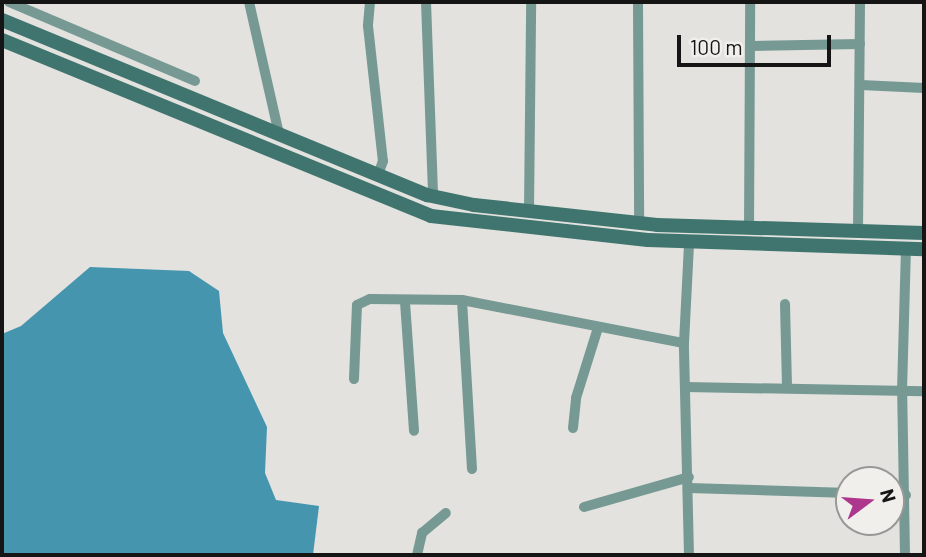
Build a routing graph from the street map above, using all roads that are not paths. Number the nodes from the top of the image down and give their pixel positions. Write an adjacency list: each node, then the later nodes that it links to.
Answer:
1 (9, 2): 13 (street)
2 (249, 2): 16 (street)
3 (370, 2): 17 (street)
4 (426, 2): 18 (street)
5 (531, 2): 19 (street)
6 (638, 2): 20 (street)
7 (750, 2): 12 (street)
8 (860, 2): 11 (street)
9 (2, 20): 16 (main road)
10 (2, 40): 24 (main road)
11 (860, 44): 12 (street); 14 (street)
12 (751, 46): 21 (street)
13 (195, 81)
14 (861, 85): 15 (street); 22 (street)
15 (924, 88)
16 (279, 134): 17 (main road)
17 (378, 175): 18 (main road)
18 (433, 196): 19 (main road)
19 (529, 210): 20 (main road)
20 (639, 223): 21 (main road)
21 (749, 229): 22 (main road)
22 (858, 232): 23 (main road)
23 (924, 233)
24 (689, 243): 25 (main road); 31 (street)
25 (906, 249): 26 (main road); 35 (street)
26 (924, 250)
27 (463, 300): 28 (street); 30 (street); 39 (street)
28 (405, 302): 32 (street); 38 (street)
29 (785, 304): 34 (street)
30 (598, 328): 31 (street); 37 (street)
31 (684, 343): 33 (street)
32 (354, 379)
33 (685, 387): 34 (street); 40 (street)
34 (787, 387): 35 (street)
35 (902, 391): 36 (street); 43 (street)
36 (924, 391)
37 (573, 428)
38 (414, 431)
39 (472, 469)
40 (689, 477): 41 (street); 44 (street)
41 (689, 488): 42 (street); 47 (street)
42 (835, 493)
43 (906, 495): 48 (street)
44 (584, 507)
45 (446, 513): 46 (street)
46 (417, 555)
47 (689, 555)
48 (905, 555)

